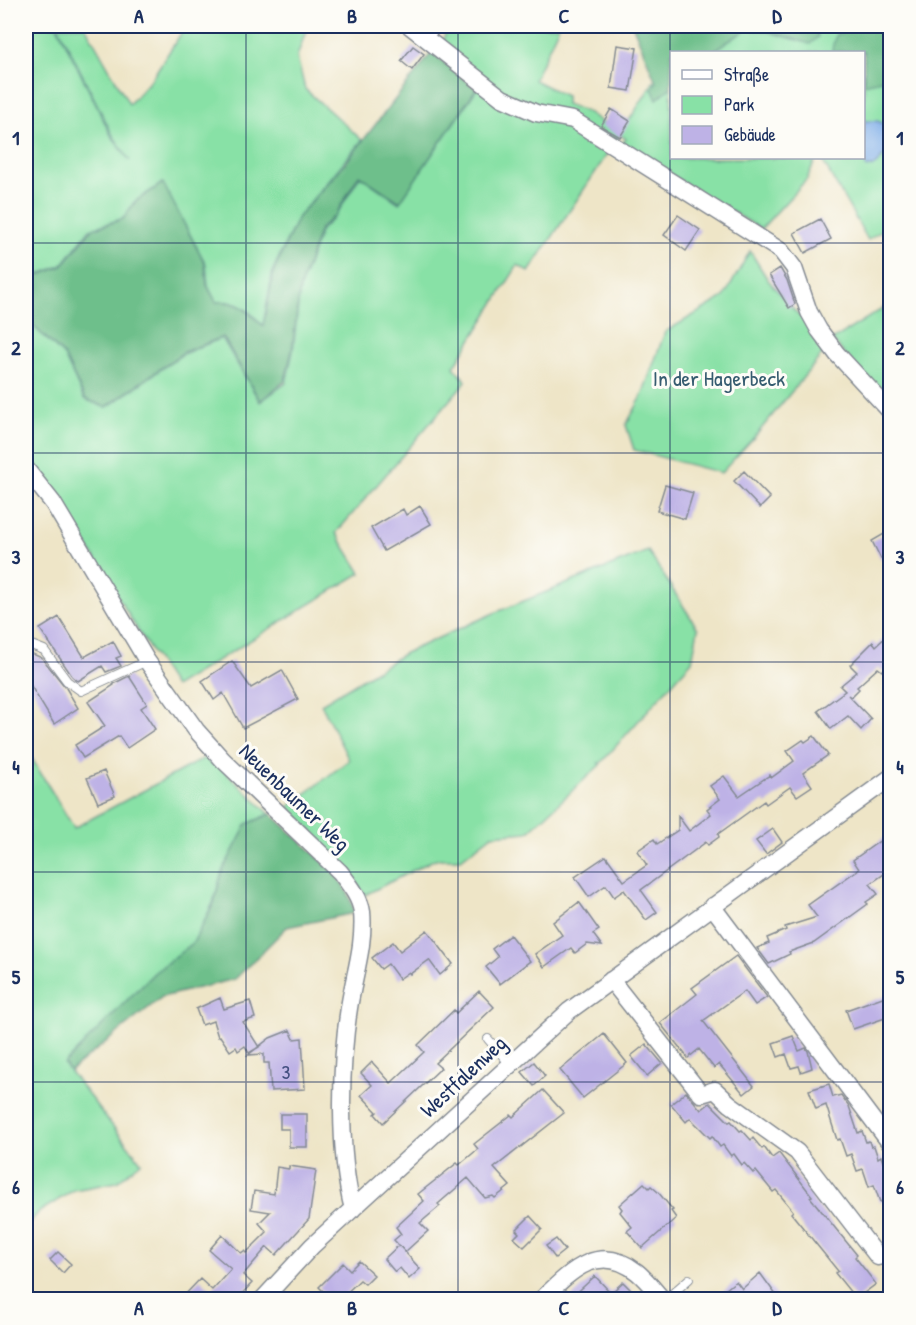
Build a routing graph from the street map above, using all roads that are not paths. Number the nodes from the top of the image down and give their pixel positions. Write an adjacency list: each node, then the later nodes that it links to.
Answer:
1 (410, 26): 3 (street)
2 (439, 26): 3 (lane)
3 (425, 39): 4 (street)
4 (891, 411)
5 (26, 469): 7 (street, Neuenbaumer Weg)
6 (26, 644): 7 (lane)
7 (147, 662): 14 (street, Neuenbaumer Weg)
8 (891, 778): 9 (street, Westfalenweg)
9 (712, 906): 10 (street, Westfalenweg); 13 (street)
10 (611, 980): 12 (street, Westfalenweg); 15 (street)
11 (488, 1039): 12 (lane)
12 (510, 1064): 14 (street, Westfalenweg)
13 (891, 1143)
14 (353, 1209): 17 (street, Westfalenweg)
15 (878, 1257)
16 (689, 1279): 19 (lane)
17 (262, 1299)
18 (541, 1299): 19 (street)
19 (664, 1299)

